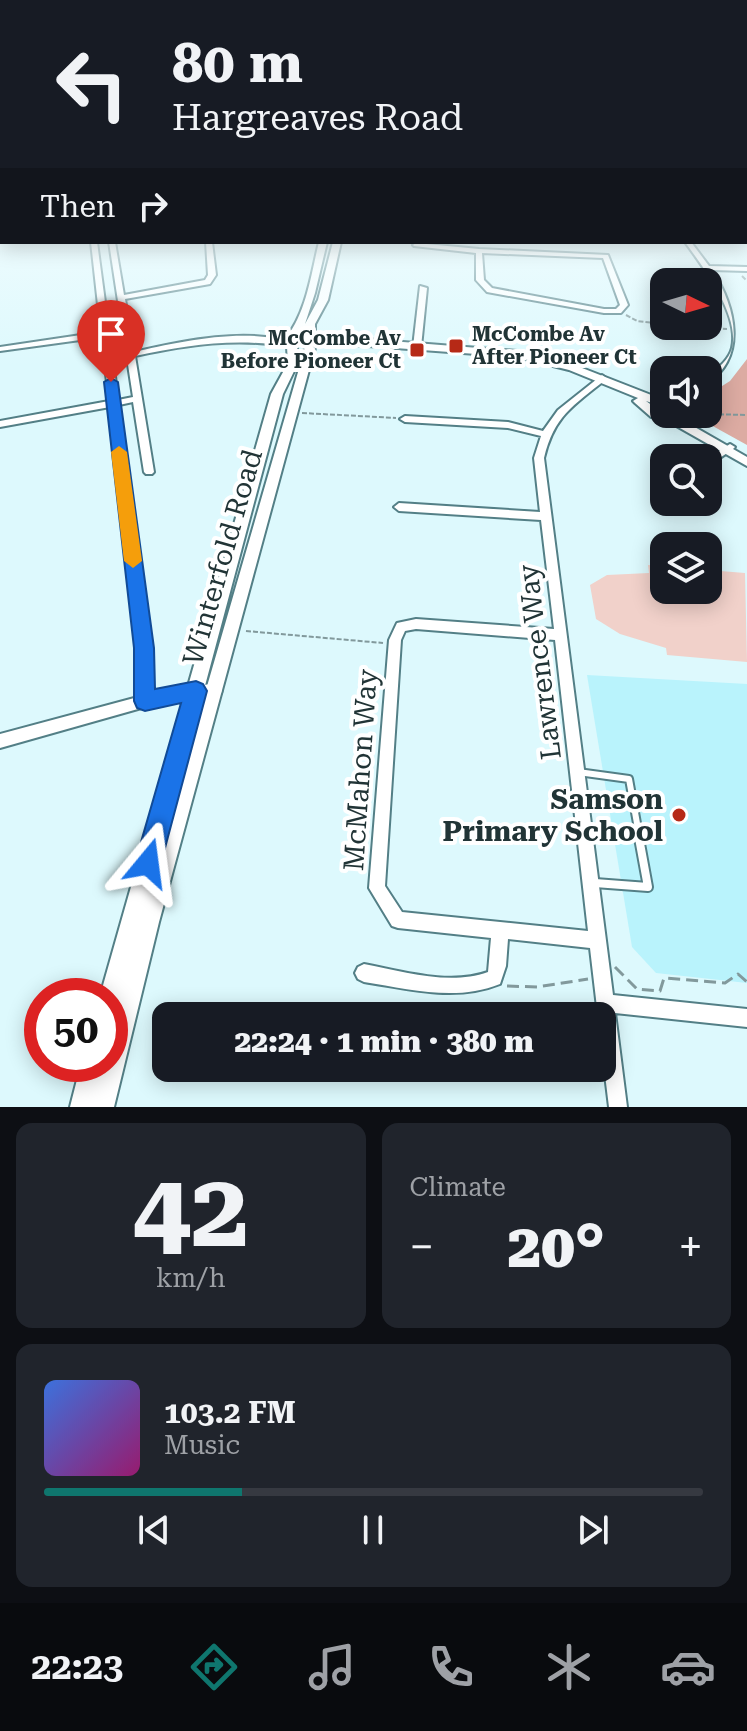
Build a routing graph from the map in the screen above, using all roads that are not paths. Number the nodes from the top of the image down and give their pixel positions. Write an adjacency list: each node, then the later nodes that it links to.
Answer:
1 (96, 263): 15 (street)
2 (115, 263): 13 (street)
3 (211, 263): 13 (street)
4 (319, 263): 17 (main road, Winterfold Road)
5 (332, 263): 17 (main road, Winterfold Road)
6 (479, 263): 7 (street)
7 (608, 263)
8 (703, 263): 9 (street)
9 (707, 268)
10 (722, 268): 11 (street)
11 (747, 269)
12 (423, 288): 18 (street)
13 (121, 298): 16 (street)
14 (722, 299): 22 (street)
15 (103, 334): 16 (street); 19 (street); 21 (street)
16 (127, 337): 20 (street)
17 (302, 341): 18 (main road); 20 (street); 38 (main road, Winterfold Road); 39 (main road, Winterfold Road)
18 (417, 347): 23 (main road)
19 (0, 349)
20 (130, 355): 21 (street); 24 (street)
21 (108, 360): 26 (street)
22 (722, 367)
23 (602, 378): 25 (main road); 30 (street)
24 (137, 399): 26 (street); 34 (street)
25 (650, 403)
26 (113, 404): 28 (street); 40 (street)
27 (405, 419): 30 (street)
28 (0, 424)
29 (694, 428): 31 (main road)
30 (544, 434): 36 (street, Lawrence Way)
31 (727, 448): 32 (street); 33 (main road)
32 (722, 452)
33 (747, 459)
34 (149, 472)
35 (399, 507): 36 (street)
36 (546, 516): 37 (street, Lawrence Way)
37 (560, 635): 42 (street, Lawrence Way); 44 (street, McMahon Way)
38 (216, 689): 39 (street); 54 (main road, Winterfold Road)
39 (196, 691): 40 (street); 47 (main road, Winterfold Road)
40 (145, 701): 41 (street)
41 (0, 741)
42 (577, 772): 43 (street, Lawrence Way); 43 (lane)
43 (590, 883): 45 (street, Lawrence Way)
44 (500, 930): 45 (street, McMahon Way); 46 (street)
45 (597, 940): 48 (street, Lawrence Way)
46 (364, 973)
47 (116, 978)
48 (606, 1002)
49 (616, 1004): 50 (street)
50 (747, 1018)
51 (88, 1082): 53 (main road)
52 (615, 1082): 55 (street, Lawrence Way)
53 (82, 1107)
54 (102, 1107)
55 (618, 1107)

